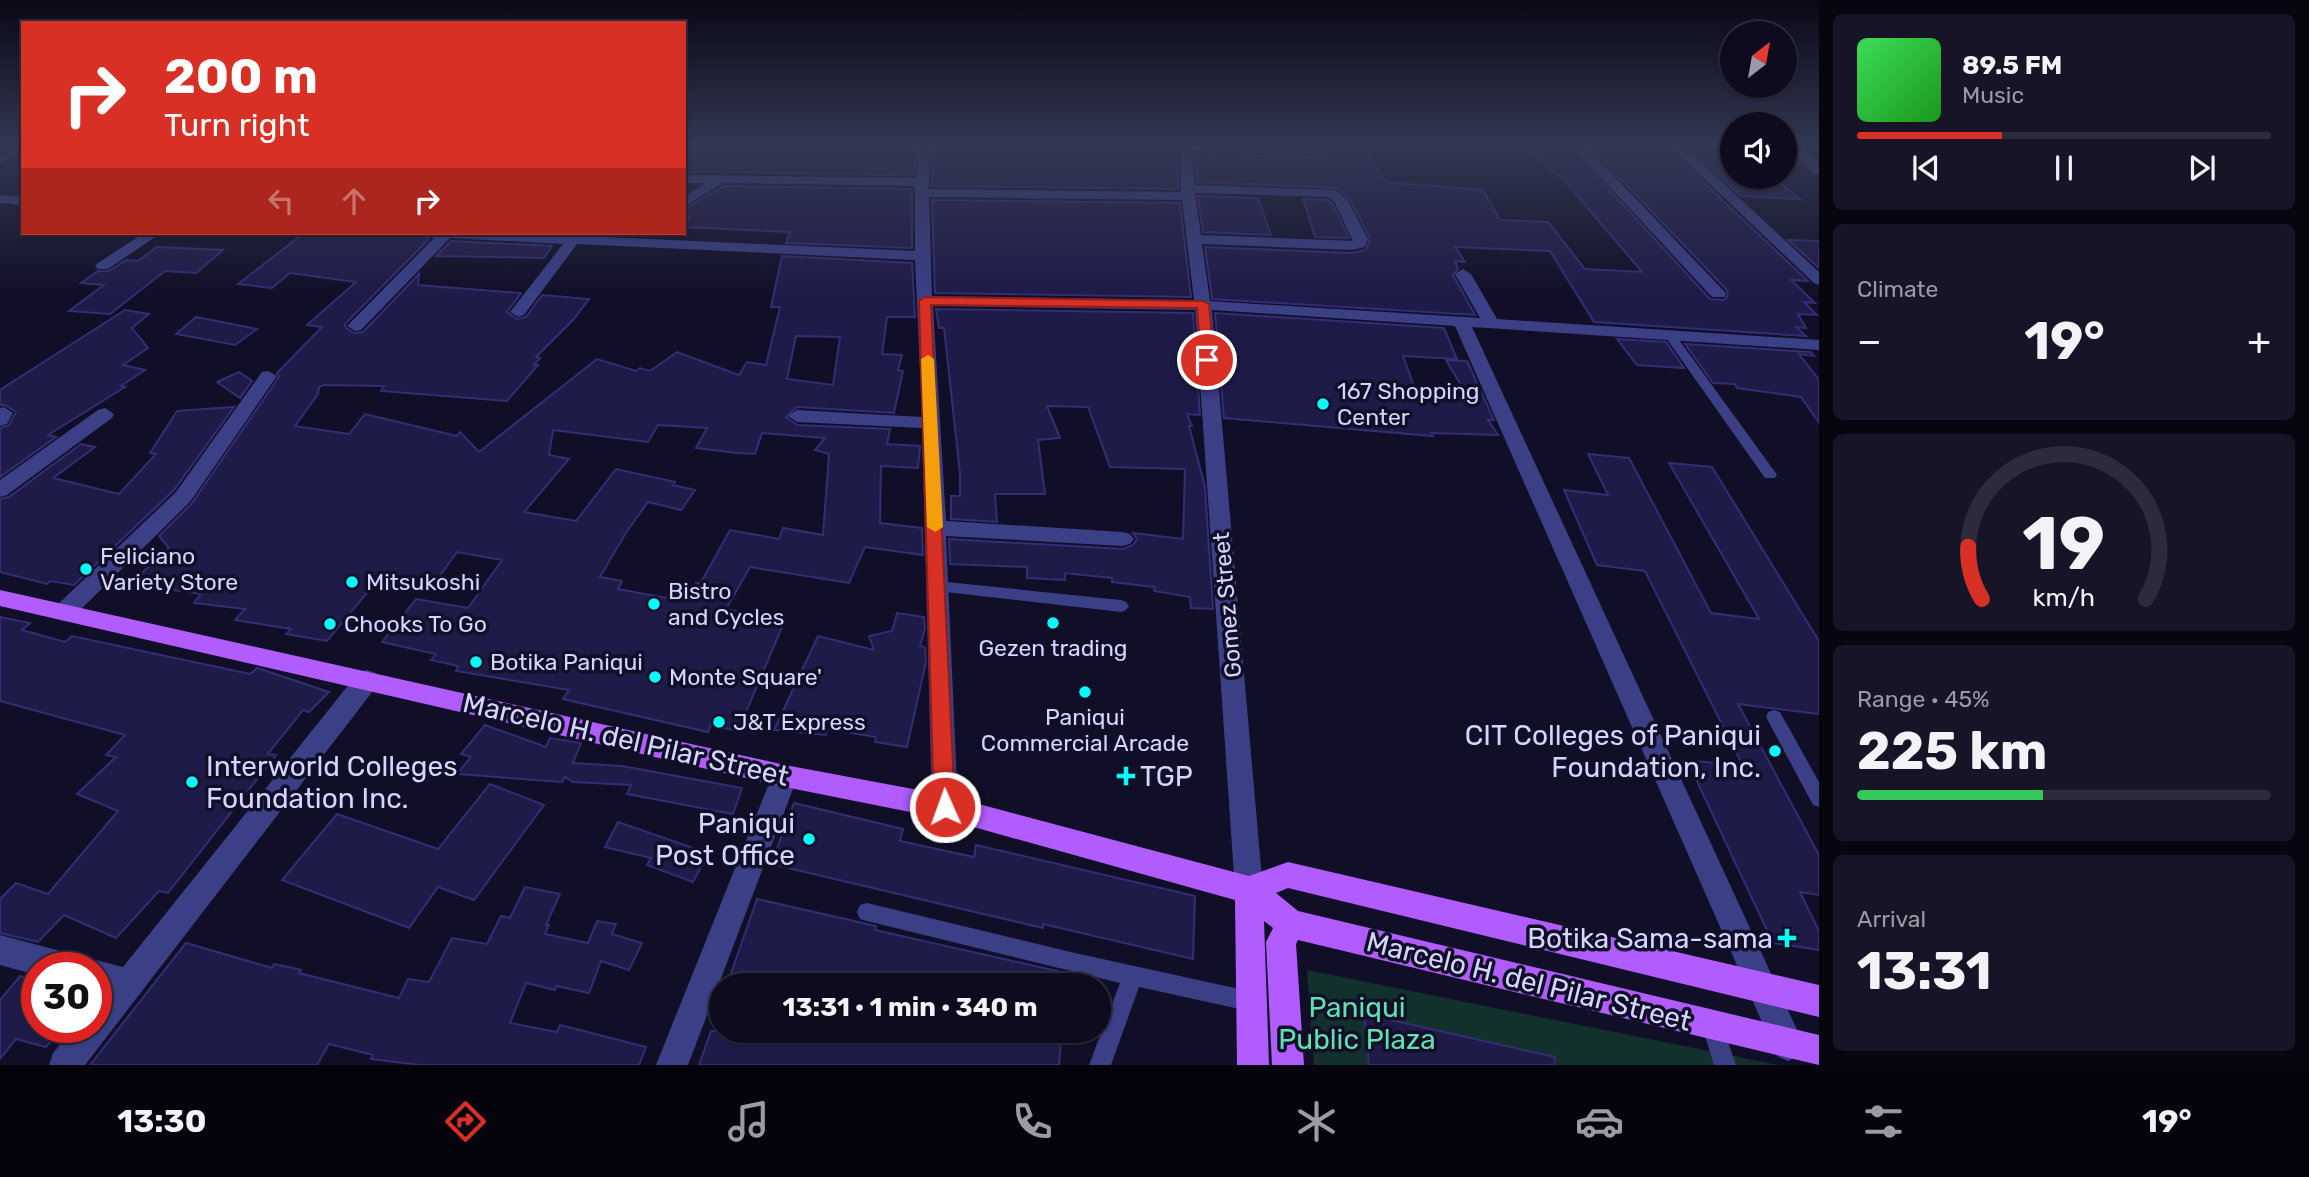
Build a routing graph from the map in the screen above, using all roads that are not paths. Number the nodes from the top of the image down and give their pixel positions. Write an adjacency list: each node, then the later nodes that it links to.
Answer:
1 (921, 196): 13 (street)
2 (1189, 196): 11 (street, Gomez Street)
3 (1334, 196): 11 (street)
4 (1625, 196): 17 (street)
5 (1729, 196): 16 (street)
6 (0, 199): 7 (street)
7 (21, 201)
8 (151, 235): 14 (street)
9 (437, 235): 23 (street)
10 (507, 235): 12 (street)
11 (1195, 239): 19 (street, Gomez Street)
12 (573, 240): 13 (street); 20 (street)
13 (922, 256): 18 (street)
14 (103, 266)
15 (1463, 274): 22 (street)
16 (1819, 280)
17 (1718, 294)
18 (925, 301): 19 (street); 29 (street)
19 (1203, 304): 21 (street); 43 (street, Gomez Street)
20 (518, 312)
21 (1461, 321): 22 (street); 51 (street)
22 (1491, 323): 24 (street)
23 (355, 326)
24 (1670, 335): 25 (street); 30 (lane)
25 (1819, 345)
26 (268, 376): 37 (street)
27 (105, 414): 31 (street)
28 (797, 416): 29 (street)
29 (931, 423): 32 (street)
30 (1770, 475)
31 (0, 489)
32 (935, 528): 33 (street); 34 (street)
33 (1123, 539)
34 (937, 586): 36 (lane); 42 (street)
35 (0, 598): 37 (main road, Marcelo H. del Pilar Street)
36 (1121, 606)
37 (64, 612): 38 (main road, Marcelo H. del Pilar Street)
38 (367, 680): 40 (main road, Marcelo H. del Pilar Street); 50 (street)
39 (1774, 718): 41 (lane)
40 (785, 776): 42 (main road, Marcelo H. del Pilar Street); 60 (street)
41 (1819, 799)
42 (945, 807): 43 (main road, Marcelo H. del Pilar Street)
43 (1249, 890): 45 (main road, Marcelo H. del Pilar Street); 51 (main road, Marcelo H. del Pilar Street); 53 (main road, Gomez Street)
44 (867, 912): 48 (lane)
45 (1291, 924): 55 (main road, Marcelo H. del Pilar Street); 63 (main road)
46 (0, 950): 47 (street)
47 (21, 956)
48 (1133, 976): 53 (lane); 61 (lane)
49 (112, 979): 50 (street)
50 (129, 984): 54 (street)
51 (1761, 989): 52 (main road, Marcelo H. del Pilar Street); 57 (street)
52 (1819, 1000)
53 (1253, 1002): 62 (main road, Gomez Street)
54 (112, 1006)
55 (1713, 1026): 57 (main road, Marcelo H. del Pilar Street); 64 (lane)
56 (82, 1043): 59 (street)
57 (1788, 1045): 58 (main road, Marcelo H. del Pilar Street)
58 (1819, 1051)
59 (65, 1065)
60 (672, 1065)
61 (1100, 1065)
62 (1253, 1065)
63 (1288, 1065)
64 (1724, 1065)

